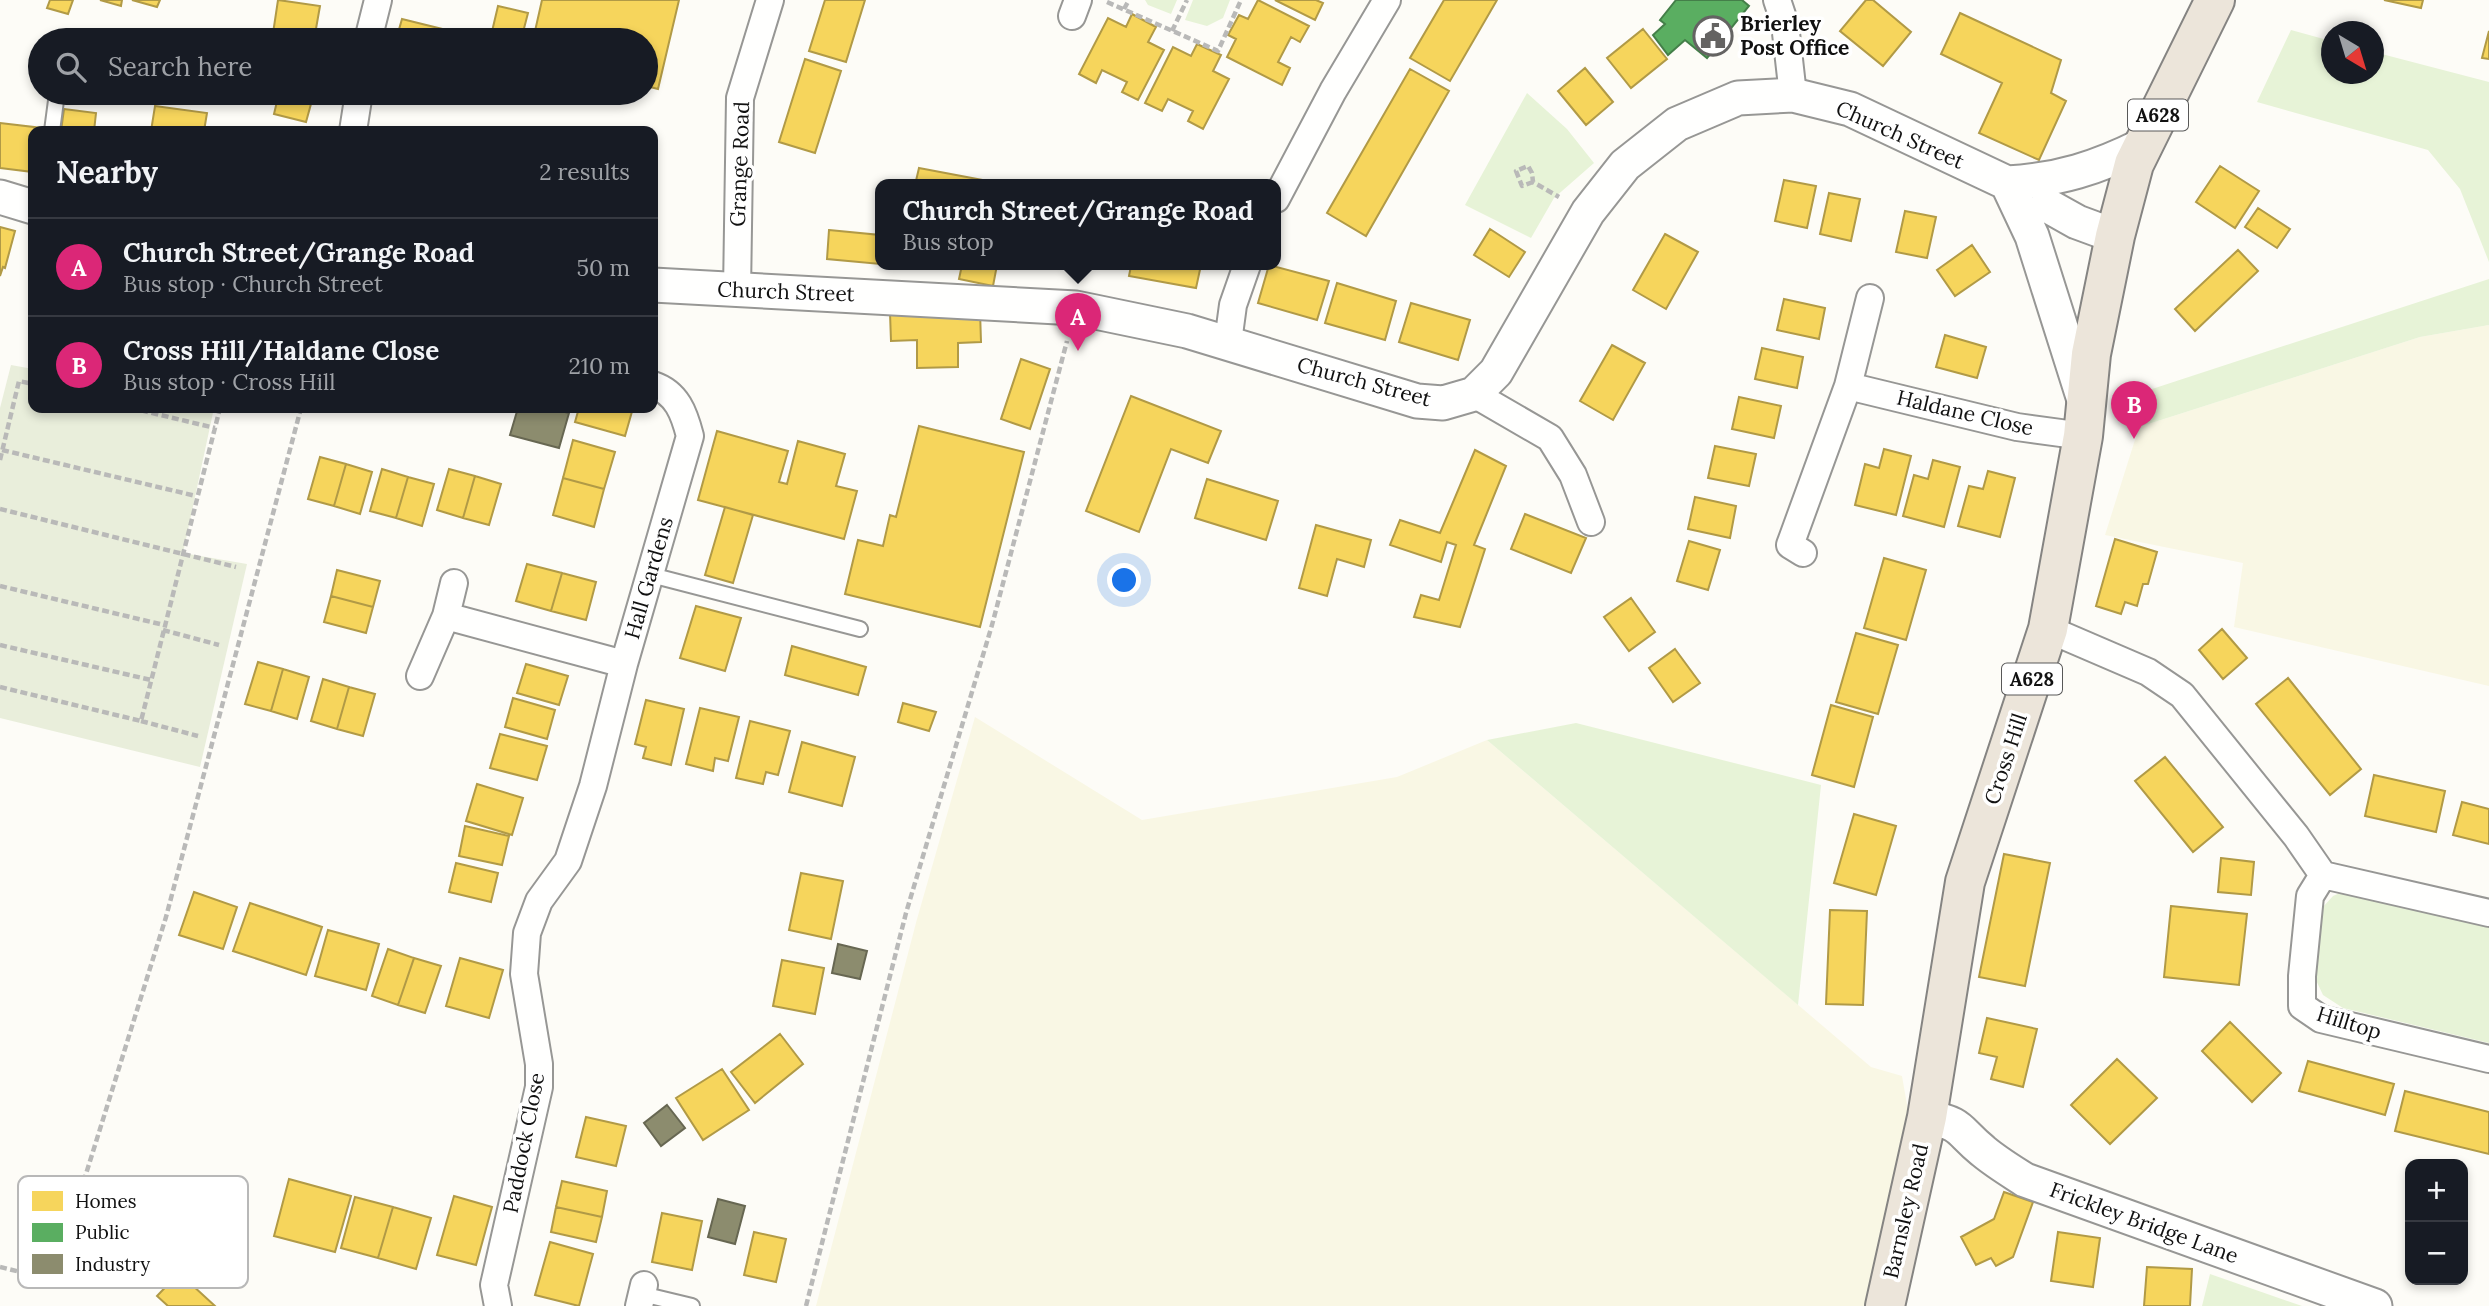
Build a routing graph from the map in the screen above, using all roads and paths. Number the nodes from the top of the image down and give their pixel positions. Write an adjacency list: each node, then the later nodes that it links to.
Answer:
1 (377, 0): 11 (street)
2 (770, 0): 28 (street, Grange Road)
3 (1103, 0): 10 (path)
4 (1129, 0): 10 (path)
5 (1186, 0): 12 (path)
6 (1241, 0): 12 (path)
7 (1387, 0): 21 (street)
8 (1777, 0): 13 (street)
9 (2215, 0): 18 (highway, A628)
10 (1124, 9): 12 (path)
11 (371, 28)
12 (1172, 31)
13 (1793, 95): 20 (street, Church Street); 35 (street, Church Street)
14 (55, 105): 16 (lane)
15 (357, 105): 17 (street)
16 (53, 126)
17 (354, 126)
18 (2143, 145): 20 (street); 25 (highway, A628)
19 (1534, 182): 19 (path); 23 (path)
20 (2007, 183): 25 (street, Church Street); 39 (street)
21 (1281, 190)
22 (0, 197): 24 (street)
23 (1559, 197)
24 (28, 205)
25 (2115, 236): 39 (highway, Cross Hill / A628)
26 (1245, 270): 31 (street)
27 (658, 285): 28 (street, Church Street)
28 (737, 291): 30 (street, Church Street)
29 (1870, 298): 33 (street)
30 (1076, 308): 31 (street, Church Street); 75 (path)
31 (1227, 342): 35 (street, Church Street)
32 (28, 383): 41 (path)
33 (1848, 386): 39 (street, Haldane Close); 46 (street)
34 (658, 387): 49 (street, Hall Gardens)
35 (1474, 394): 45 (street)
36 (152, 413): 40 (path)
37 (219, 413): 40 (path)
38 (300, 413): 69 (path)
39 (2084, 419): 55 (highway, Cross Hill / A628)
40 (215, 428): 43 (path)
41 (2, 450): 42 (path); 43 (path)
42 (0, 460)
43 (196, 496): 47 (path)
44 (0, 509): 47 (path)
45 (1591, 522)
46 (1803, 553)
47 (181, 555): 48 (path); 53 (path)
48 (236, 567)
49 (651, 575): 54 (lane); 58 (street, Hall Gardens)
50 (454, 583): 52 (street)
51 (0, 586): 53 (path)
52 (446, 616): 58 (street); 59 (street)
53 (163, 627): 57 (path); 60 (path)
54 (860, 629)
55 (2048, 629): 65 (street); 68 (highway, Cross Hill / A628)
56 (0, 645): 60 (path)
57 (219, 645)
58 (624, 664): 64 (street, Hall Gardens)
59 (420, 676)
60 (151, 680): 62 (path)
61 (0, 687): 62 (path)
62 (141, 721): 63 (path)
63 (198, 736)
64 (593, 786): 73 (street, Paddock Close)
65 (2323, 875): 66 (street); 67 (street, Hilltop)
66 (2489, 913)
67 (2489, 1059)
68 (1927, 1117): 76 (highway, Barnsley Road / A628); 77 (street, Frickley Bridge Lane)
69 (85, 1176)
70 (0, 1267): 71 (path)
71 (18, 1271)
72 (642, 1295): 74 (lane)
73 (498, 1306)
74 (692, 1306)
75 (806, 1306)
76 (1885, 1306)
77 (2375, 1306)

